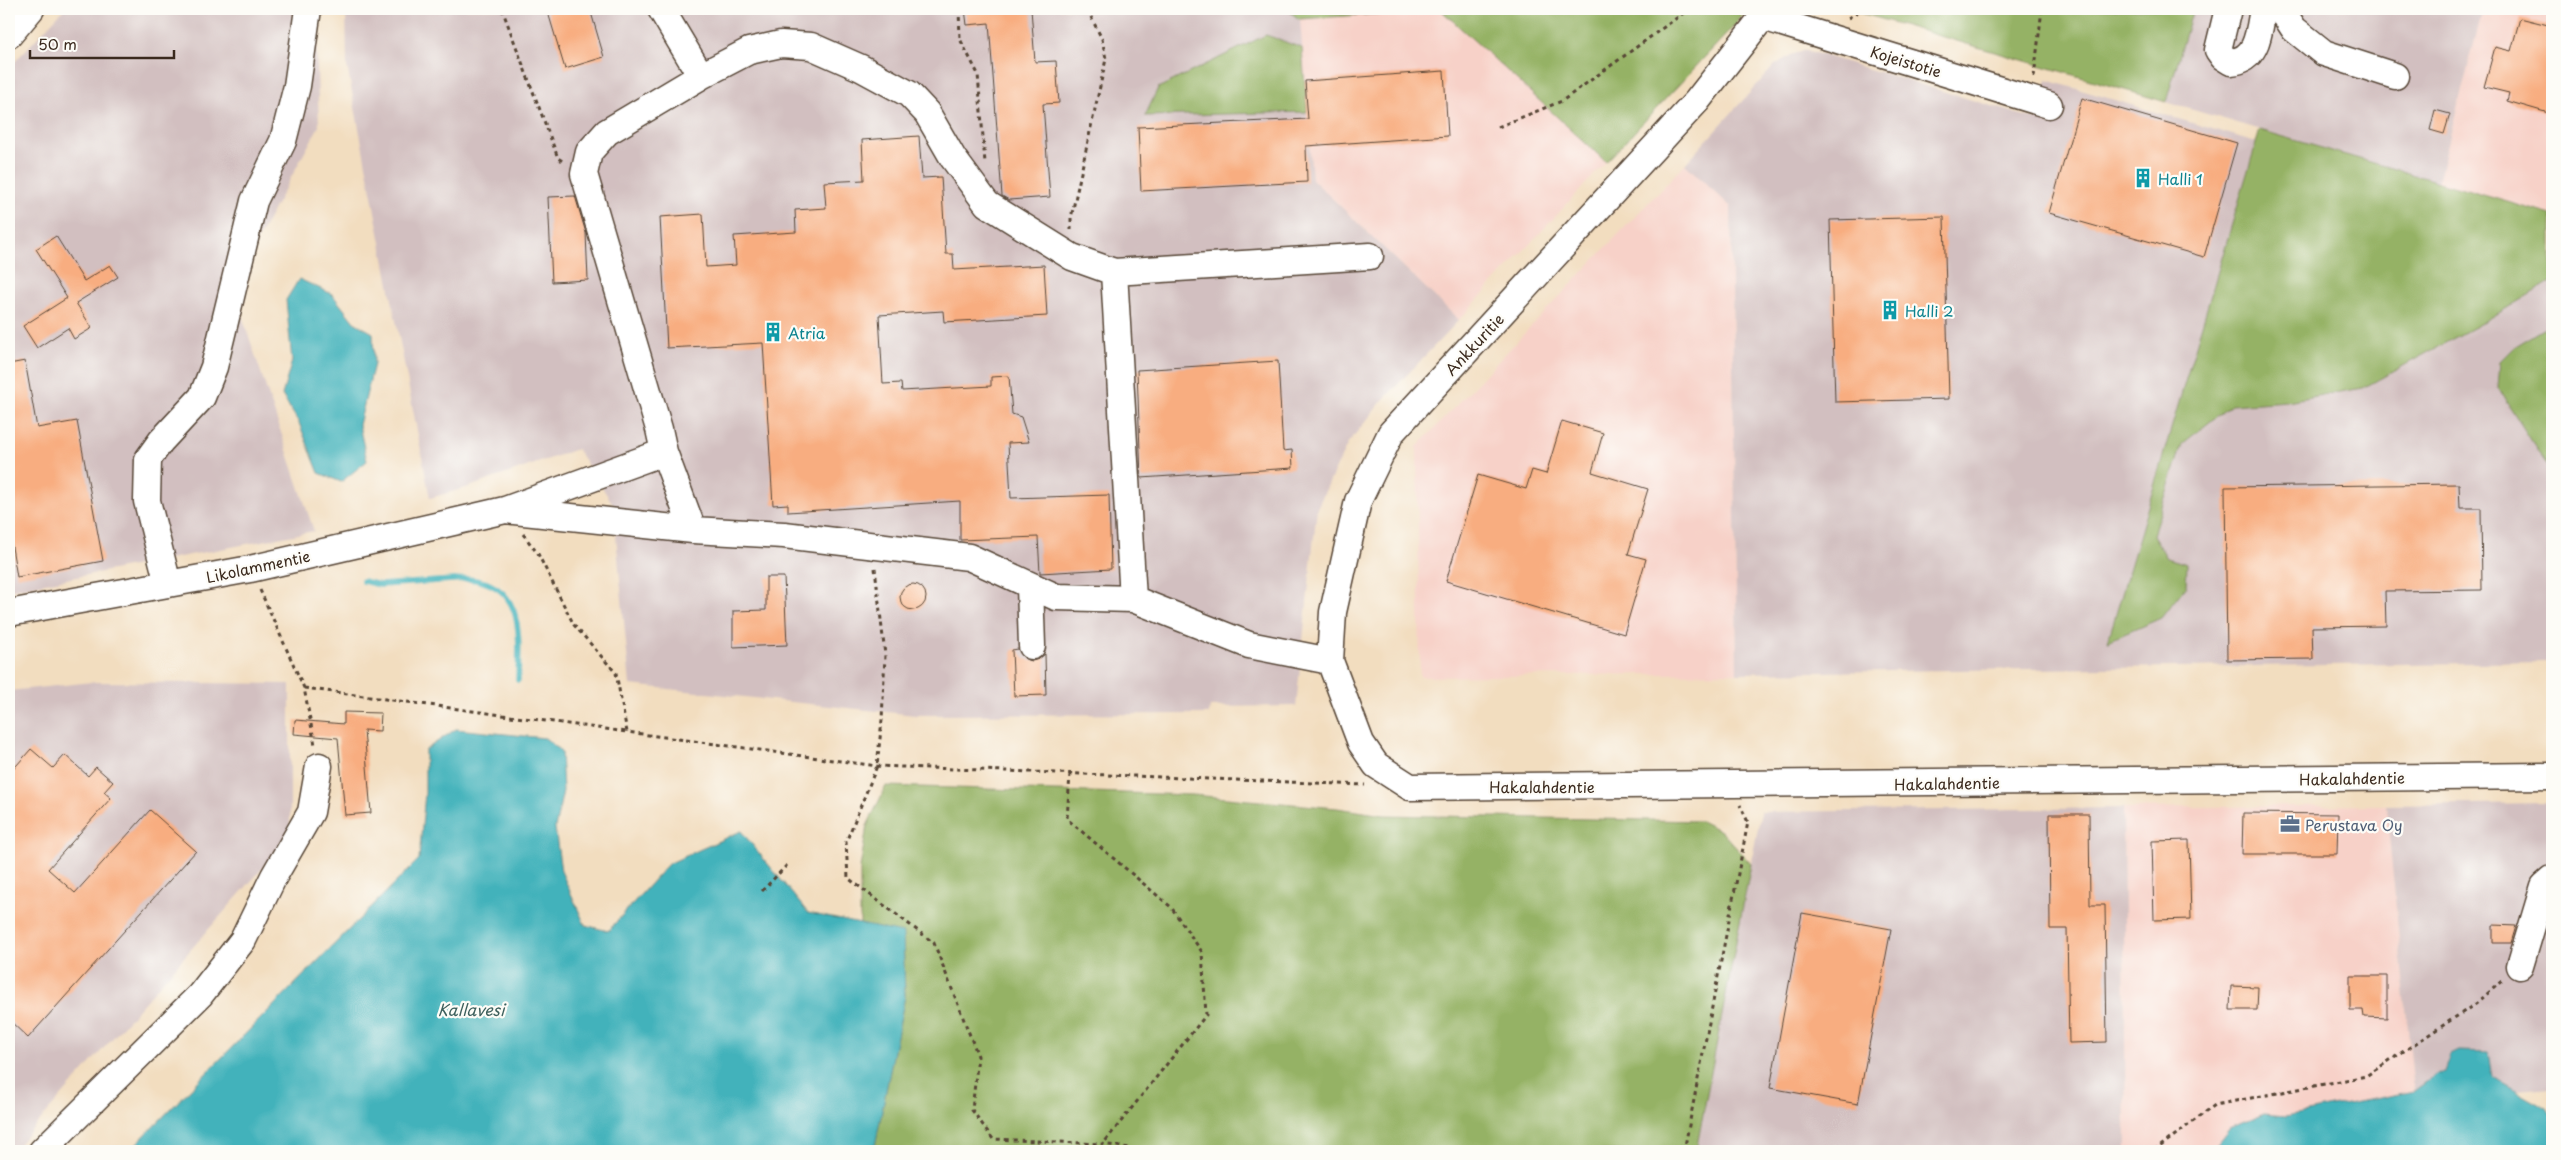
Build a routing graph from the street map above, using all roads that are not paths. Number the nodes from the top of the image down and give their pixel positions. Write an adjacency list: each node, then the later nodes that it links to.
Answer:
1 (31, 9): 8 (street)
2 (308, 9): 17 (street)
3 (661, 9): 9 (street)
4 (2228, 9): 5 (street)
5 (2263, 9)
6 (2281, 9): 10 (street)
7 (1766, 13): 11 (street, Kojeistotie); 22 (street, Ankkuritie)
8 (9, 35)
9 (701, 76): 13 (street); 14 (street)
10 (2396, 76)
11 (2040, 102)
12 (1370, 256): 13 (street)
13 (1114, 272): 19 (street)
14 (664, 452): 15 (street, Likolammentie); 16 (street)
15 (505, 510): 16 (street, Likolammentie); 17 (street, Likolammentie)
16 (693, 530): 18 (street, Likolammentie)
17 (168, 584): 20 (street, Likolammentie)
18 (1030, 586): 19 (street, Likolammentie); 21 (street)
19 (1133, 599): 22 (street)
20 (9, 612)
21 (1032, 646)
22 (1330, 661): 23 (street, Ankkuritie)
23 (1361, 743): 25 (street, Hakalahdentie)
24 (318, 766): 28 (street)
25 (2552, 776)
26 (2552, 879): 27 (street)
27 (2520, 966)
28 (42, 1151)

